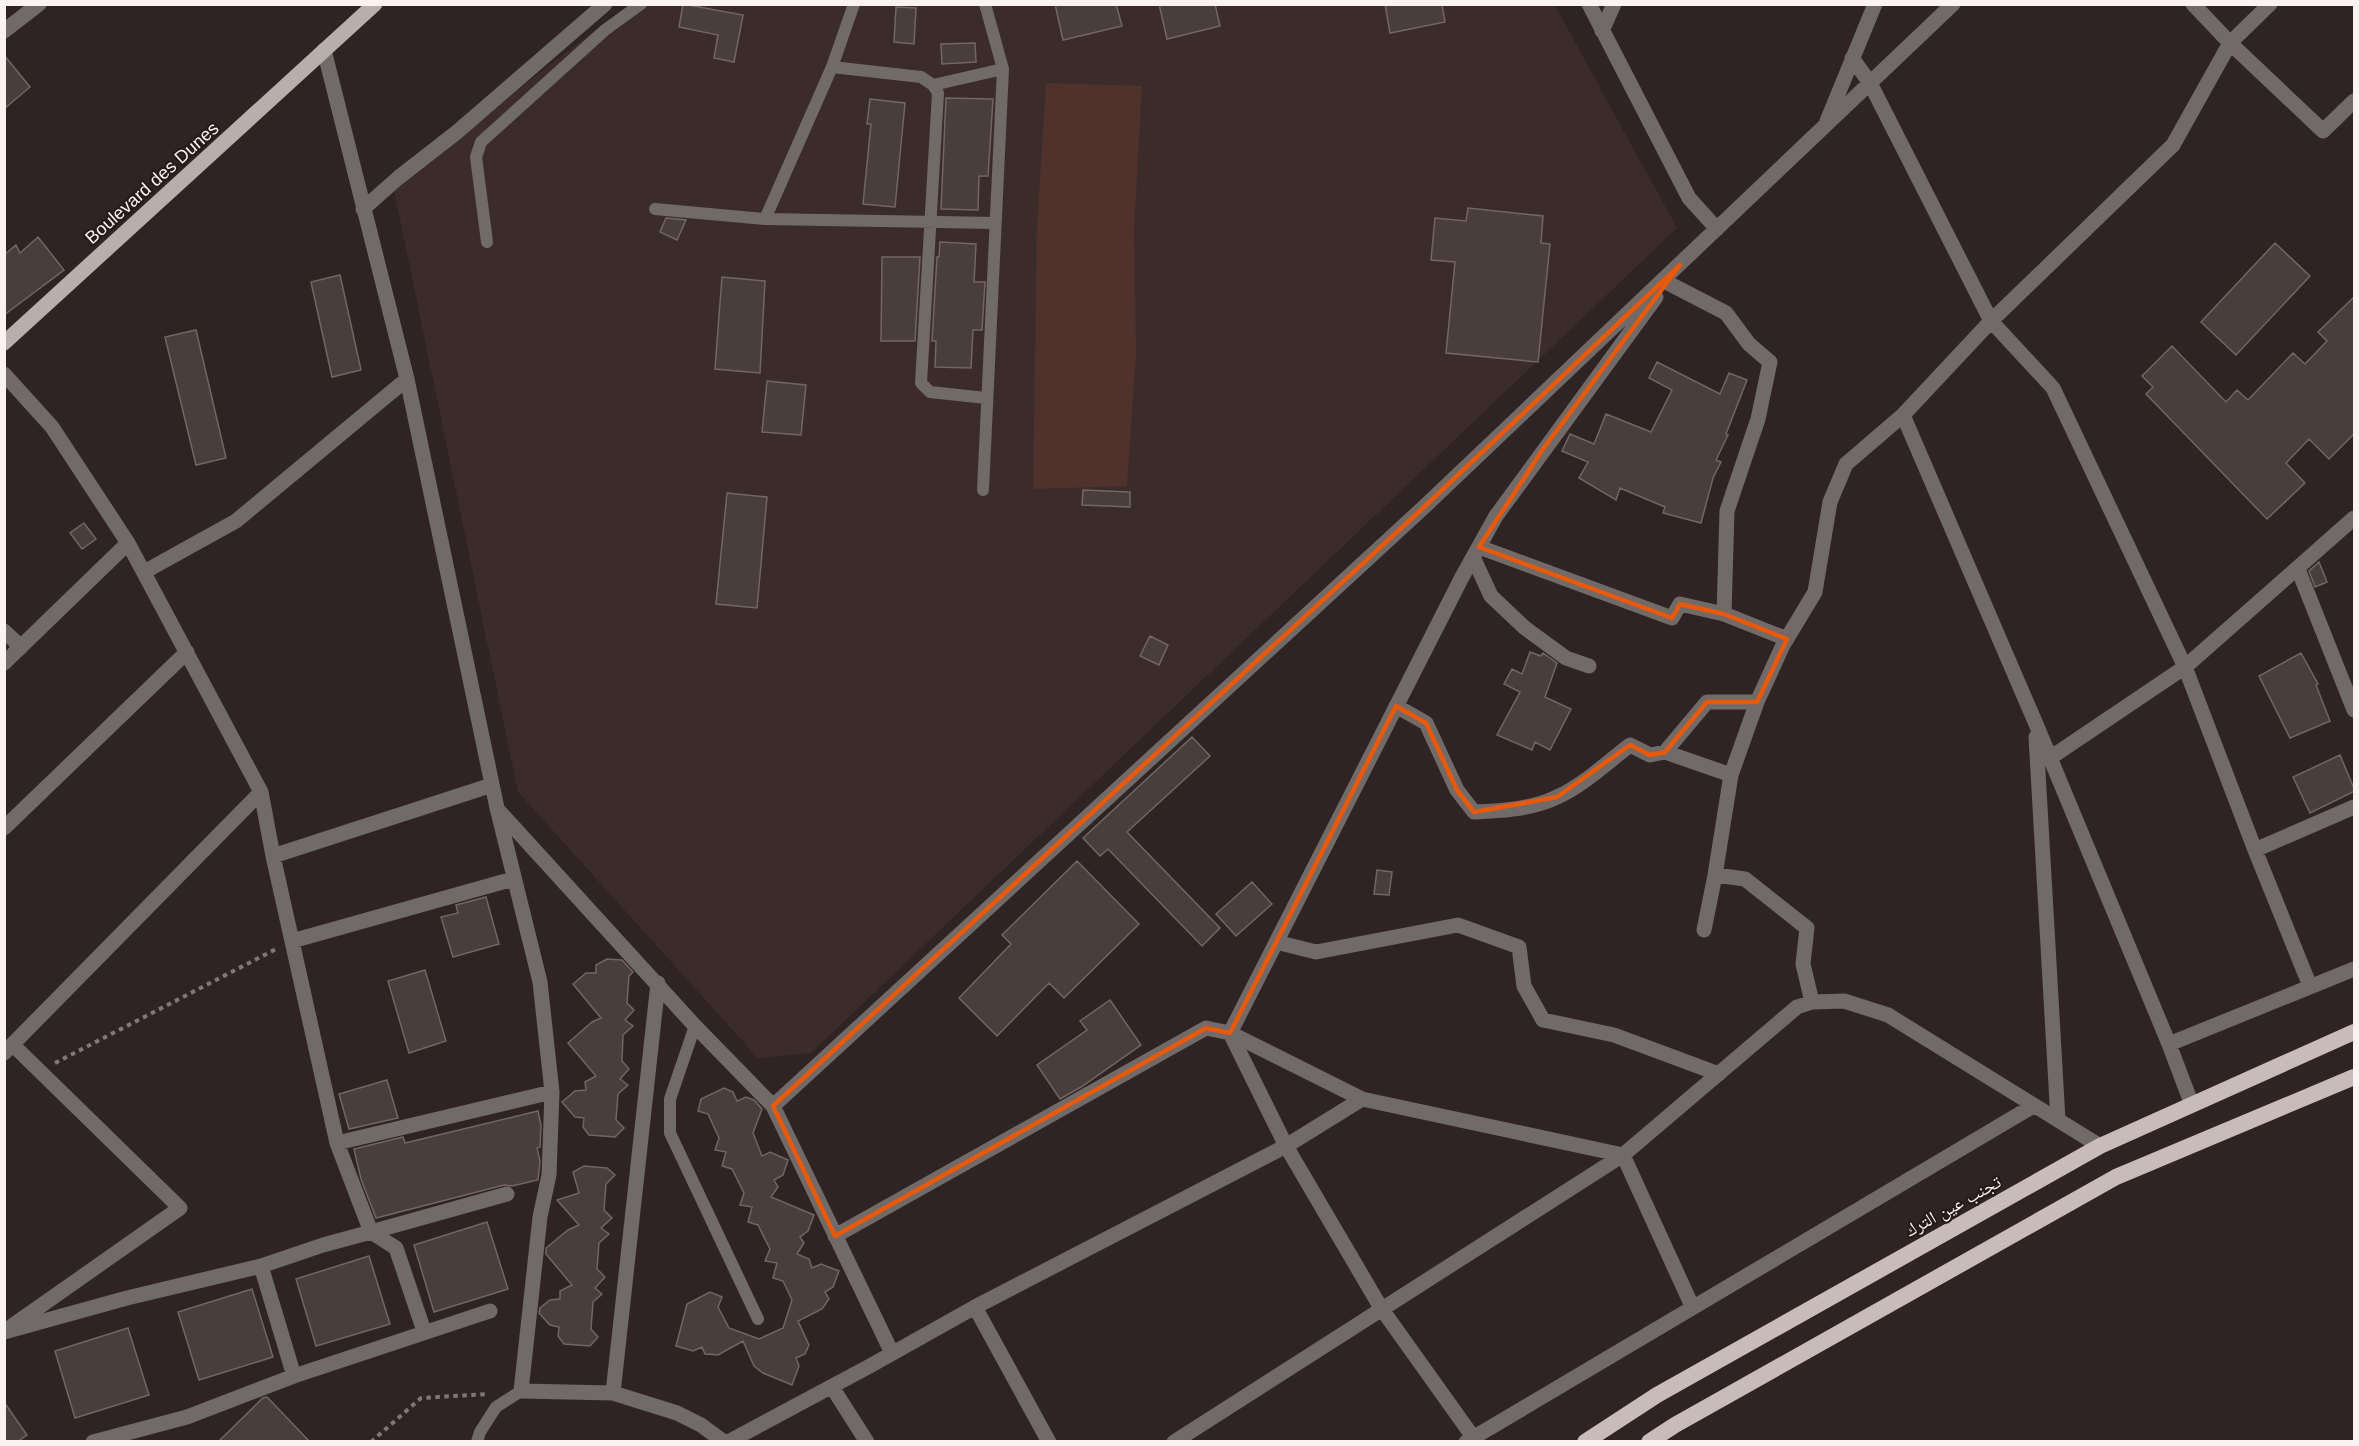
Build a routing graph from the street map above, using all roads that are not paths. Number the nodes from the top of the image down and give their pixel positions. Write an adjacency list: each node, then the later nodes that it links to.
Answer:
1 (39, 4): 13 (street)
2 (375, 4): 16 (main road, Boulevard des Dunes)
3 (605, 4): 24 (street)
4 (641, 4): 30 (lane)
5 (854, 4): 18 (lane)
6 (985, 4): 19 (lane)
7 (1588, 4): 14 (street)
8 (1614, 4): 14 (street)
9 (1875, 4): 17 (street)
10 (1953, 4): 20 (street)
11 (2193, 4): 15 (street)
12 (2270, 4): 15 (street)
13 (4, 31)
14 (1602, 31): 29 (street)
15 (2230, 43): 22 (street); 33 (street)
16 (324, 50): 24 (street); 34 (main road, Boulevard des Dunes)
17 (1852, 58): 20 (street); 23 (street)
18 (832, 66): 21 (lane); 26 (lane)
19 (1003, 69): 21 (lane); 28 (lane)
20 (1870, 83): 23 (street); 33 (street)
21 (933, 85): 27 (lane)
22 (2355, 101)
23 (1824, 127): 29 (street)
24 (363, 209): 36 (street)
25 (655, 209): 26 (lane)
26 (765, 219): 27 (lane)
27 (929, 221): 28 (lane); 37 (lane)
28 (995, 223): 37 (lane)
29 (1717, 229): 31 (street)
30 (487, 242)
31 (1680, 265): 32 (street); 86 (street)
32 (1666, 282): 42 (street); 45 (street)
33 (1991, 321): 38 (street); 52 (street)
34 (6, 340)
35 (4, 374): 41 (street)
36 (407, 379): 44 (street); 60 (street)
37 (986, 398): 39 (lane)
38 (1904, 415): 47 (street); 56 (street)
39 (983, 490)
40 (2355, 518): 43 (street)
41 (128, 543): 44 (street); 48 (street)
42 (1476, 552): 45 (street); 51 (street); 54 (street)
43 (2298, 569): 52 (street); 55 (street)
44 (144, 572): 49 (street)
45 (1724, 614): 47 (street)
46 (4, 631): 48 (street)
47 (1787, 639): 53 (street)
48 (21, 647): 50 (street)
49 (186, 652): 61 (street); 64 (street)
50 (4, 663)
51 (1589, 666)
52 (2185, 667): 58 (street); 65 (street)
53 (1757, 702): 57 (street); 59 (street)
54 (1396, 706): 57 (street); 71 (street)
55 (2355, 710)
56 (2036, 724): 58 (street); 88 (street)
57 (1665, 752): 59 (street)
58 (2050, 758): 79 (street)
59 (1731, 776): 67 (street)
60 (492, 785): 63 (street); 66 (street)
61 (261, 792): 66 (street); 80 (street)
62 (2355, 807): 65 (street)
63 (497, 808): 68 (street); 73 (street)
64 (4, 828)
65 (2255, 850): 74 (street)
66 (273, 856): 70 (street)
67 (1715, 875): 69 (street); 75 (street)
68 (513, 879): 70 (street); 83 (street)
69 (1704, 930)
70 (292, 941): 89 (street)
71 (1276, 942): 78 (street); 81 (street)
72 (2355, 969): 74 (street)
73 (658, 983): 76 (street); 108 (street)
74 (2310, 986): 79 (street)
75 (1812, 1002): 81 (street); 87 (street)
76 (695, 1026): 86 (street); 101 (lane)
77 (2355, 1032): 85 (highway, تجنب عين الترك)
78 (1230, 1033): 84 (street); 90 (street); 95 (street)
79 (2169, 1044): 85 (street)
80 (9, 1049): 102 (street)
81 (1719, 1074): 92 (street)
82 (2355, 1077): 117 (highway)
83 (552, 1092): 89 (street); 107 (street)
84 (1362, 1099): 90 (street); 92 (street)
85 (2192, 1105): 91 (highway, تجنب عين الترك)
86 (773, 1106): 95 (street)
87 (2033, 1106): 88 (street); 97 (street)
88 (2058, 1120): 91 (street)
89 (337, 1143): 94 (street)
90 (1286, 1146): 98 (street); 99 (street)
91 (2100, 1146): 116 (highway, تجنب عين الترك)
92 (1623, 1155): 97 (street); 99 (street)
93 (507, 1194): 94 (street)
94 (371, 1232): 96 (street); 103 (street)
95 (835, 1236): 104 (street)
96 (261, 1266): 102 (street); 105 (street)
97 (1692, 1306): 109 (street)
98 (975, 1307): 104 (street); 114 (street)
99 (1381, 1308): 109 (street); 115 (street)
100 (490, 1311): 103 (street)
101 (758, 1318)
102 (4, 1331)
103 (424, 1332): 105 (street)
104 (892, 1353): 106 (street)
105 (294, 1376): 110 (street)
106 (832, 1386): 112 (street); 113 (street)
107 (521, 1391): 108 (street); 111 (lane)
108 (613, 1393): 112 (street)
109 (1469, 1439)
110 (93, 1442)
111 (477, 1442)
112 (726, 1442)
113 (867, 1442)
114 (1049, 1442)
115 (1174, 1442)
116 (1585, 1442)
117 (1649, 1442)

